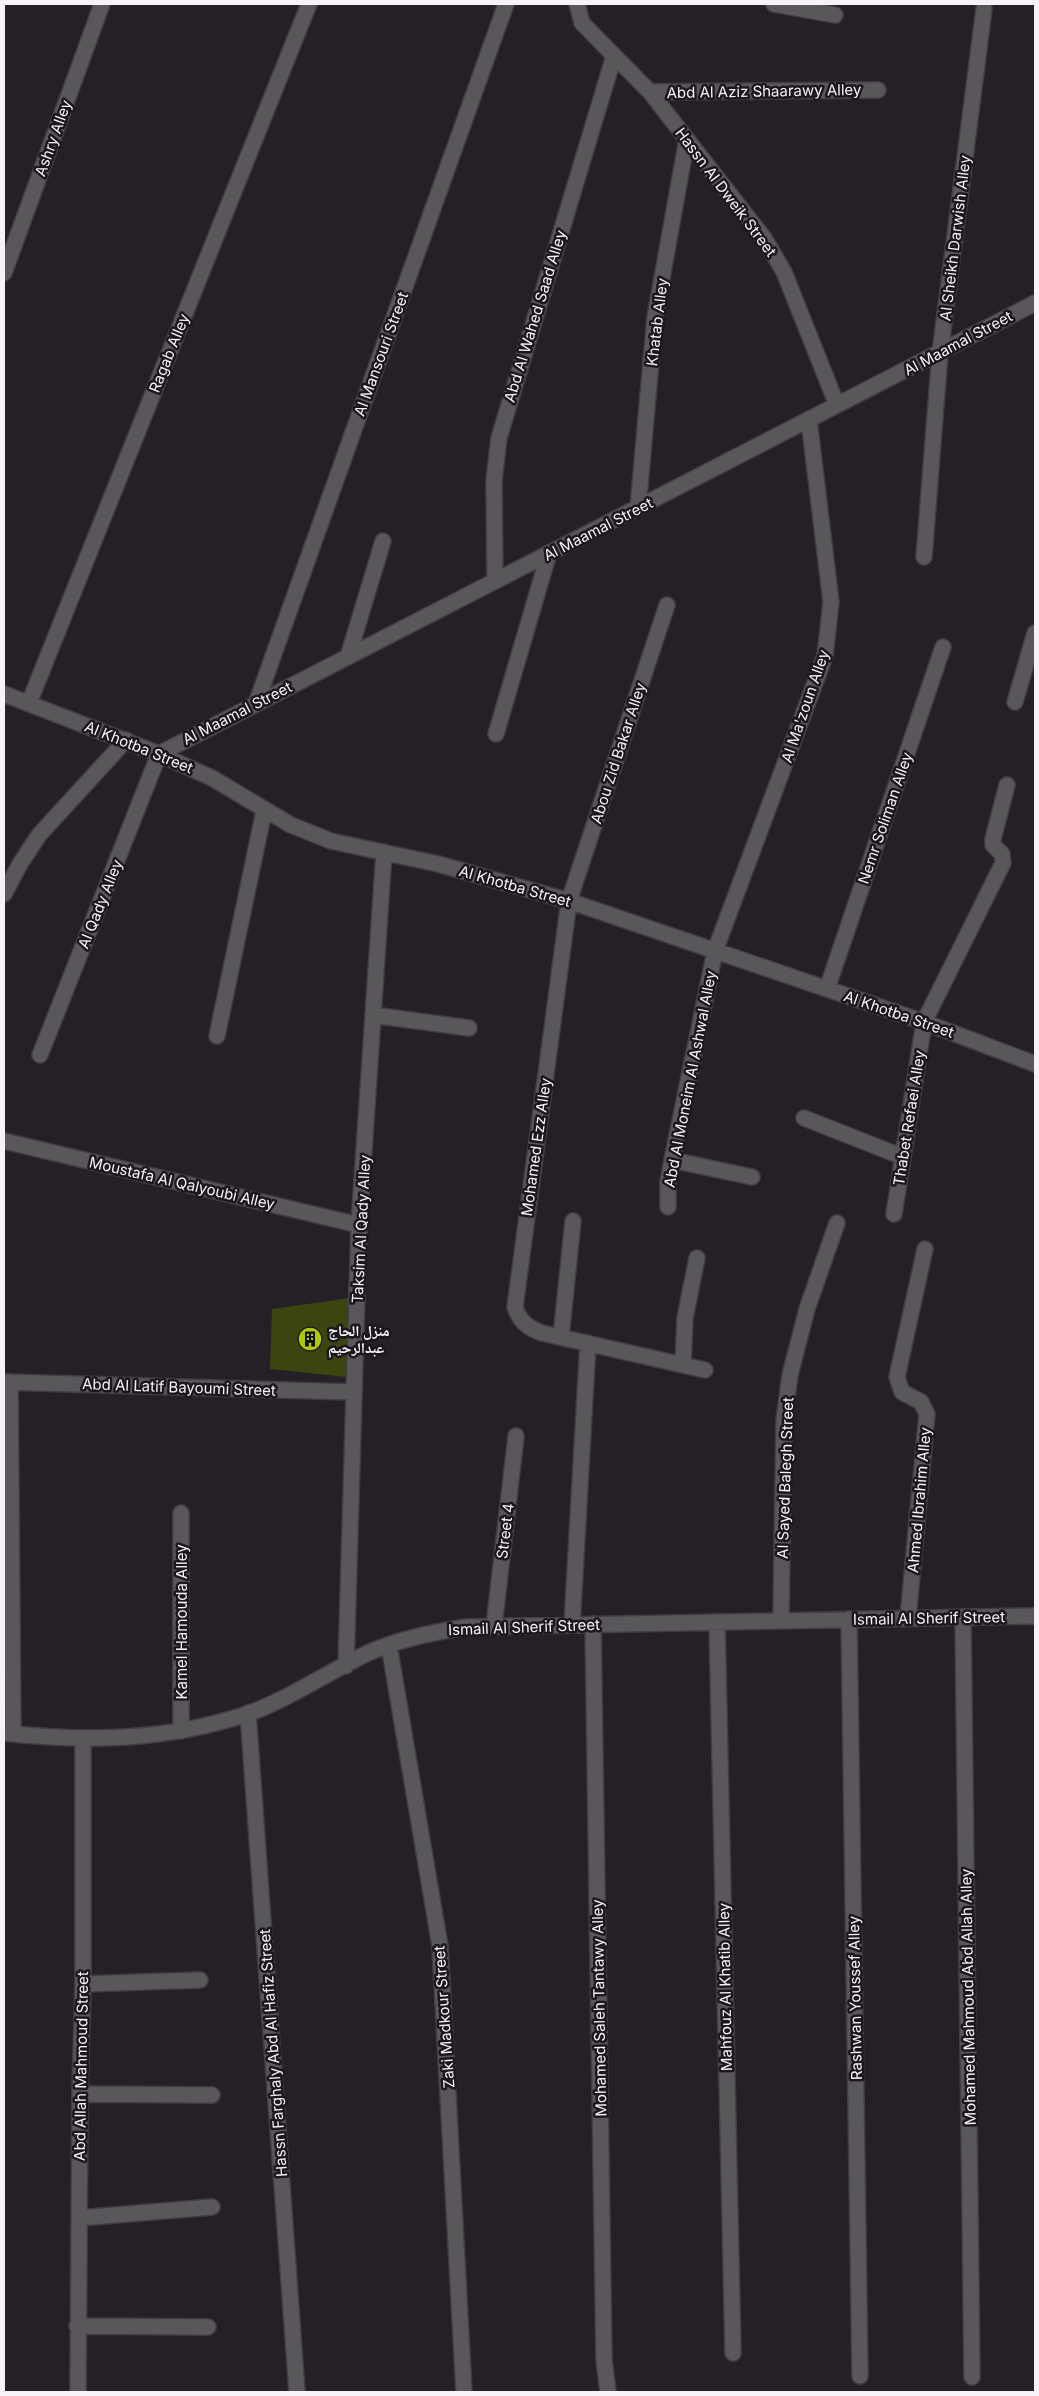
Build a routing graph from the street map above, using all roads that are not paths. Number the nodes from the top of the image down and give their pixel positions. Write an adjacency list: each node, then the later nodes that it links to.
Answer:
1 (102, 4): 12 (street, Ashry Alley)
2 (309, 4): 28 (street, Ragab Alley)
3 (506, 4): 29 (street, Al Mansouri Street)
4 (577, 4): 8 (street, Hassn Al Dweik Street)
5 (774, 4): 7 (street)
6 (984, 9): 14 (street, Al Sheikh Darwish Alley)
7 (834, 15)
8 (614, 56): 10 (street, Hassn Al Dweik Street); 21 (street, Abd Al Wahed Saad Alley)
9 (878, 90): 10 (street, Abd Al Aziz Shaarawy Alley)
10 (650, 92): 11 (street, Hassn Al Dweik Street)
11 (687, 139): 15 (street, Hassn Al Dweik Street); 17 (street, Khatab Alley)
12 (4, 272)
13 (1035, 302): 14 (street, Al Maamal Street)
14 (940, 353): 15 (street, Al Maamal Street); 20 (street, Al Sheikh Darwish Alley)
15 (837, 406): 16 (street, Al Maamal Street)
16 (809, 420): 17 (street, Al Maamal Street); 38 (street, Al Ma'zoun Alley)
17 (638, 508): 19 (street, Al Maamal Street)
18 (383, 541): 25 (street)
19 (549, 553): 21 (street, Al Maamal Street); 30 (street)
20 (924, 556)
21 (496, 581): 25 (street, Al Maamal Street)
22 (666, 605): 37 (street, Abou Zid Bakar Alley)
23 (1035, 633): 27 (street)
24 (943, 646): 39 (street, Nemr Soliman Alley)
25 (348, 657): 29 (street, Al Maamal Street)
26 (4, 694): 28 (street, Al Khotba Street)
27 (1015, 702)
28 (29, 703): 31 (street, Al Khotba Street)
29 (256, 704): 32 (street, Al Maamal Street)
30 (496, 734)
31 (126, 740): 32 (street, Al Khotba Street); 36 (street)
32 (159, 754): 34 (street, Al Khotba Street); 44 (street, Al Qady Alley)
33 (1007, 785): 41 (street, Thabet Refaei Alley)
34 (264, 811): 35 (street, Al Khotba Street); 43 (street)
35 (384, 852): 37 (street, Al Khotba Street); 40 (street, Taksim Al Qady Alley)
36 (4, 894)
37 (569, 901): 38 (street, Al Khotba Street); 58 (street, Mohamed Ezz Alley)
38 (715, 951): 39 (street, Al Khotba Street); 49 (street, Abd Al Moneim Al Ashwal Alley)
39 (828, 989): 41 (street, Al Khotba Street)
40 (373, 1015): 42 (street); 55 (street, Taksim Al Qady Alley)
41 (924, 1022): 45 (street, Al Khotba Street); 48 (street, Thabet Refaei Alley)
42 (469, 1028)
43 (217, 1036)
44 (40, 1054)
45 (1035, 1064)
46 (804, 1118): 48 (street)
47 (4, 1141): 55 (street, Moustafa Al Qalyoubi Alley)
48 (902, 1157): 52 (street, Thabet Refaei Alley)
49 (672, 1160): 50 (street); 51 (street, Abd Al Moneim Al Ashwal Alley)
50 (752, 1177)
51 (668, 1207)
52 (894, 1214)
53 (573, 1221): 58 (street)
54 (836, 1223): 70 (street, Al Sayed Balegh Street)
55 (360, 1225): 63 (street, Taksim Al Qady Alley)
56 (924, 1249): 68 (street, Ahmed Ibrahim Alley)
57 (697, 1258): 60 (street)
58 (560, 1338): 59 (street, Mohamed Ezz Alley)
59 (588, 1344): 60 (street, Mohamed Ezz Alley); 73 (street)
60 (683, 1365): 61 (street, Mohamed Ezz Alley)
61 (705, 1370)
62 (7, 1382): 63 (street, Abd Al Latif Bayoumi Street); 79 (street)
63 (354, 1392): 76 (street, Taksim Al Qady Alley)
64 (516, 1436): 74 (street, Street 4)
65 (181, 1513): 78 (street, Kamel Hamouda Alley)
66 (1035, 1616): 67 (street, Ismail Al Sherif Street)
67 (963, 1617): 68 (street, Ismail Al Sherif Street); 91 (street, Mohamed Mahmoud Abd Allah Alley)
68 (908, 1618): 69 (street, Ismail Al Sherif Street)
69 (849, 1619): 70 (street, Ismail Al Sherif Street); 90 (street, Rashwan Youssef Alley)
70 (781, 1620): 71 (street, Ismail Al Sherif Street)
71 (717, 1622): 72 (street, Ismail Al Sherif Street); 89 (street, Mahfouz Al Khatib Alley)
72 (593, 1624): 73 (street, Ismail Al Sherif Street); 95 (street, Mohamed Saleh Tantawy Alley)
73 (572, 1625): 74 (street, Ismail Al Sherif Street)
74 (494, 1626): 75 (street, Ismail Al Sherif Street)
75 (389, 1645): 76 (street, Ismail Al Sherif Street); 94 (street, Zaki Madkour Street)
76 (346, 1666): 77 (street, Ismail Al Sherif Street)
77 (248, 1713): 78 (street, Ismail Al Sherif Street); 93 (street, Hassn Farghaly Abd Al Hafiz Street)
78 (181, 1731): 80 (street, Ismail Al Sherif Street)
79 (8, 1733): 80 (street, Ismail Al Sherif Street)
80 (83, 1739): 82 (street, Abd Allah Mahmoud Street)
81 (200, 1980): 82 (street)
82 (83, 1984): 83 (street, Abd Allah Mahmoud Street)
83 (80, 2094): 84 (street); 86 (street, Abd Allah Mahmoud Street)
84 (212, 2095)
85 (212, 2207): 86 (street)
86 (78, 2218): 87 (street, Abd Allah Mahmoud Street)
87 (77, 2326): 88 (street); 92 (street, Abd Allah Mahmoud Street)
88 (208, 2326)
89 (733, 2353)
90 (860, 2376)
91 (972, 2378)
92 (78, 2392)
93 (298, 2392)
94 (464, 2392)
95 (608, 2392)

